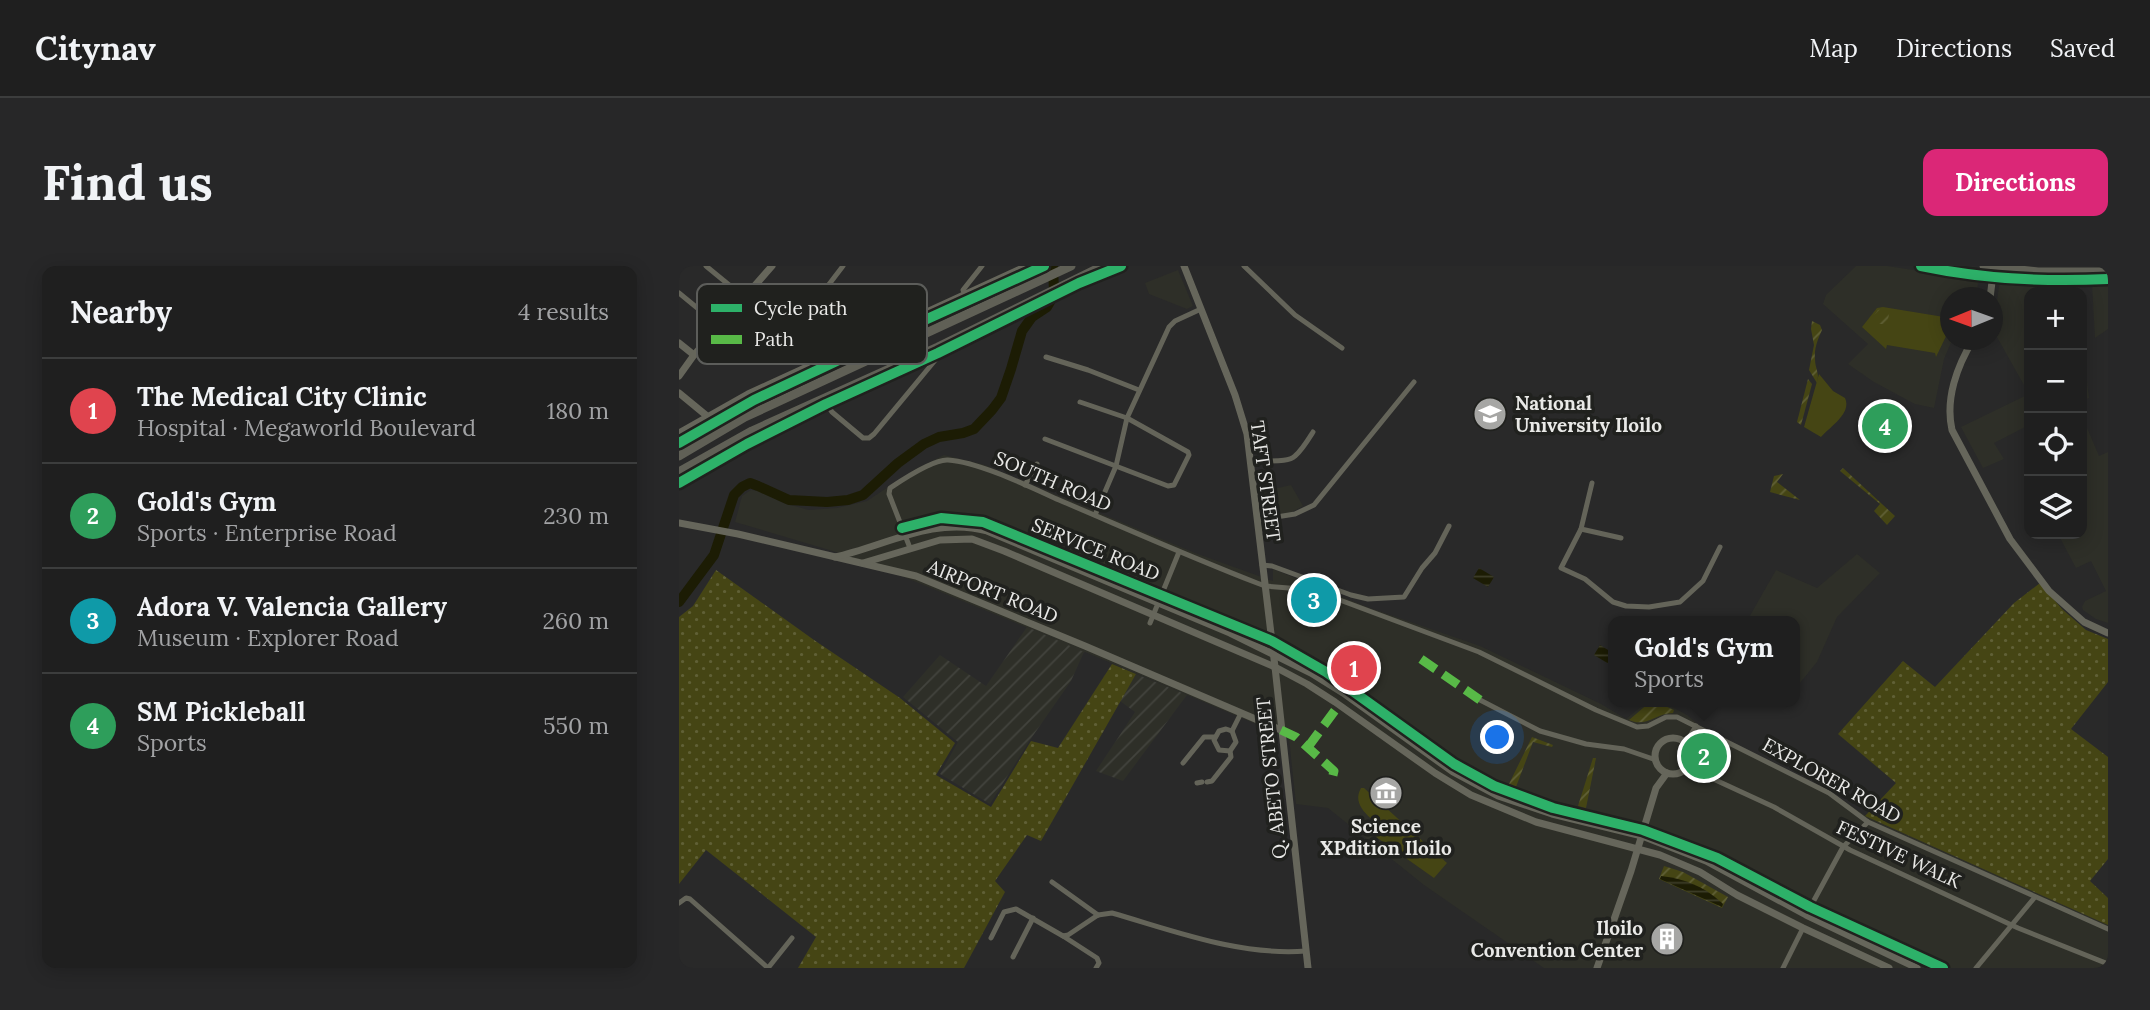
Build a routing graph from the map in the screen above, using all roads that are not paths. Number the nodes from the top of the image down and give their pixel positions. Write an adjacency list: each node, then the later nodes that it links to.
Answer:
1 (706, 266): 13 (street)
2 (772, 266): 14 (main road)
3 (843, 266): 15 (street)
4 (982, 266): 18 (street)
5 (1027, 266): 18 (main road)
6 (1071, 266): 19 (highway)
7 (1103, 266): 23 (highway)
8 (1184, 266): 21 (main road, TAFT STREET)
9 (1244, 266): 27 (street)
10 (1987, 266): 11 (highway); 16 (main road)
11 (2045, 269): 12 (highway)
12 (2108, 272)
13 (728, 284)
14 (757, 284)
15 (829, 284)
16 (1991, 287)
17 (679, 293): 20 (street)
18 (965, 295): 22 (main road)
19 (986, 307): 23 (highway); 24 (highway)
20 (697, 308)
21 (1201, 309): 38 (street); 50 (main road, TAFT STREET)
22 (927, 312)
23 (992, 320): 26 (highway)
24 (927, 333)
25 (679, 343): 31 (main road)
26 (938, 347): 30 (highway); 40 (street)
27 (1342, 348)
28 (1968, 350): 81 (main road)
29 (697, 351): 31 (main road)
30 (927, 352)
31 (694, 355): 36 (main road)
32 (1046, 358): 38 (street)
33 (813, 364): 42 (main road)
34 (858, 364): 46 (highway)
35 (900, 364): 40 (highway)
36 (679, 376)
37 (1414, 382): 57 (street)
38 (1139, 390): 43 (street)
39 (679, 393): 42 (main road)
40 (823, 399): 48 (highway)
41 (1080, 402): 43 (street)
42 (707, 416): 45 (main road)
43 (1127, 418): 52 (street); 52 (street)
44 (1313, 432): 50 (street)
45 (679, 433)
46 (711, 439): 48 (highway); 49 (highway)
47 (1045, 439): 52 (street)
48 (718, 450): 53 (highway)
49 (679, 456)
50 (1250, 461): 57 (main road, TAFT STREET)
51 (1037, 464): 55 (street)
52 (1116, 466): 56 (street)
53 (679, 472)
54 (1592, 483): 62 (street)
55 (1025, 485): 56 (street, SOUTH ROAD); 61 (street, SOUTH ROAD)
56 (1095, 515): 68 (street, SOUTH ROAD)
57 (1257, 520): 71 (main road, TAFT STREET)
58 (679, 523): 69 (main road, AIRPORT ROAD)
59 (1449, 526): 71 (street)
60 (938, 527): 63 (main road); 65 (main road); 73 (main road)
61 (902, 528): 63 (street, SOUTH ROAD); 74 (street, SERVICE ROAD)
62 (1581, 530): 64 (street); 66 (street)
63 (905, 537): 67 (street, SOUTH ROAD); 69 (main road)
64 (1621, 538)
65 (940, 540): 67 (main road); 75 (main road)
66 (1720, 547)
67 (910, 548): 70 (main road)
68 (1179, 552): 72 (street, SOUTH ROAD); 74 (street)
69 (835, 557): 70 (main road, AIRPORT ROAD)
70 (863, 563): 90 (main road, AIRPORT ROAD)
71 (1262, 565): 72 (main road, TAFT STREET)
72 (1265, 586): 83 (main road, Q. ABETO STREET); 91 (street, EXPLORER ROAD)
73 (1126, 589): 75 (main road); 76 (main road)
74 (1162, 594): 76 (street); 83 (street, SERVICE ROAD)
75 (1122, 601): 77 (main road)
76 (1158, 603): 77 (street); 78 (main road)
77 (1154, 614): 79 (street); 80 (main road)
78 (1185, 614): 80 (main road); 82 (main road)
79 (1150, 623)
80 (1180, 625): 84 (main road)
81 (2108, 632)
82 (1248, 641): 84 (main road); 85 (main road)
83 (1272, 641): 85 (main road, Q. ABETO STREET)
84 (1244, 652): 86 (main road)
85 (1273, 654): 86 (main road, Q. ABETO STREET); 87 (main road)
86 (1275, 667): 88 (main road); 92 (main road, Q. ABETO STREET)
87 (1311, 673): 88 (main road); 103 (main road)
88 (1305, 683): 105 (main road)
89 (1481, 700): 97 (street)
90 (1241, 713): 92 (main road, AIRPORT ROAD); 93 (street)
91 (1696, 726): 96 (street); 102 (street, EXPLORER ROAD)
92 (1281, 730): 122 (main road, Q. ABETO STREET)
93 (1232, 732): 94 (street); 95 (street)
94 (1214, 737): 95 (street); 98 (street)
95 (1230, 751): 101 (street)
96 (1690, 751): 97 (main road); 99 (main road)
97 (1656, 760): 100 (main road)
98 (1183, 763)
99 (1683, 771): 100 (main road); 107 (street, FESTIVE WALK)
100 (1667, 772): 104 (main road)
101 (1202, 782)
102 (1868, 822): 107 (street); 111 (street, EXPLORER ROAD)
103 (1611, 829): 104 (main road); 105 (main road)
104 (1642, 836): 106 (main road); 108 (main road)
105 (1609, 840): 108 (main road)
106 (1664, 844): 109 (main road); 114 (main road)
107 (1843, 847): 114 (street); 116 (street, FESTIVE WALK)
108 (1638, 848): 109 (main road); 127 (main road)
109 (1660, 855): 117 (main road)
110 (1052, 882): 113 (street)
111 (2035, 897): 116 (street); 118 (street, EXPLORER ROAD)
112 (679, 903): 120 (street)
113 (1098, 915): 119 (street); 122 (street)
114 (1806, 915): 130 (main road)
115 (1033, 918): 119 (street); 121 (street); 123 (street)
116 (2011, 924): 124 (street, FESTIVE WALK); 131 (street)
117 (1803, 928): 128 (street); 129 (main road)
118 (2108, 929)
119 (1063, 936): 125 (street)
120 (792, 938)
121 (991, 938)
122 (1306, 951): 126 (main road, Q. ABETO STREET)
123 (1013, 957)
124 (2108, 964)
125 (1096, 968)
126 (1308, 968)
127 (1597, 968)
128 (1783, 968)
129 (1889, 968)
130 (1917, 968)
131 (1976, 968)

